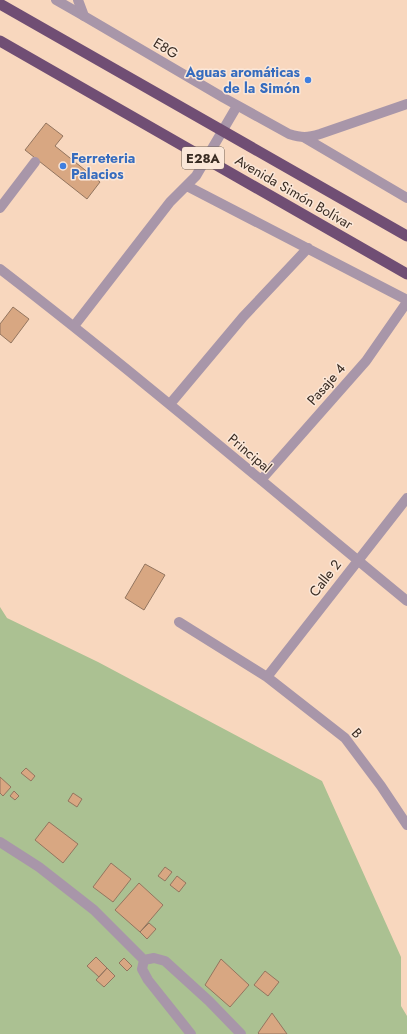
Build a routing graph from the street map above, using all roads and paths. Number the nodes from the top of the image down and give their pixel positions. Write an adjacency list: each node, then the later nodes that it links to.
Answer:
1 (56, 0): 4 (street, E8G)
2 (78, 0): 4 (street)
3 (0, 4): 13 (highway, Avenida Simón Bolívar / E28A, bridge)
4 (84, 16): 7 (street, E8G)
5 (0, 41): 16 (highway, Avenida Simón Bolívar / E28A, bridge)
6 (407, 104): 8 (street)
7 (238, 106): 8 (street, E8G); 10 (street)
8 (306, 138): 11 (street, E8G)
9 (35, 162): 12 (street)
10 (187, 186): 14 (street); 18 (street)
11 (407, 198)
12 (0, 208)
13 (407, 236)
14 (308, 248): 17 (street); 19 (street)
15 (0, 269): 18 (street, Principal)
16 (407, 274)
17 (407, 301): 20 (street, Pasaje 4)
18 (74, 326): 19 (street, Principal)
19 (170, 404): 20 (street, Principal)
20 (260, 480): 22 (street, Principal)
21 (407, 498): 22 (street, Calle 2)
22 (357, 560): 23 (street, Principal); 25 (street, Calle 2)
23 (407, 601)
24 (179, 622): 25 (street)
25 (267, 677): 26 (street, B)
26 (407, 825)
27 (0, 842): 28 (street)
28 (144, 960): 29 (street); 30 (street)
29 (191, 1034)
30 (241, 1034)

